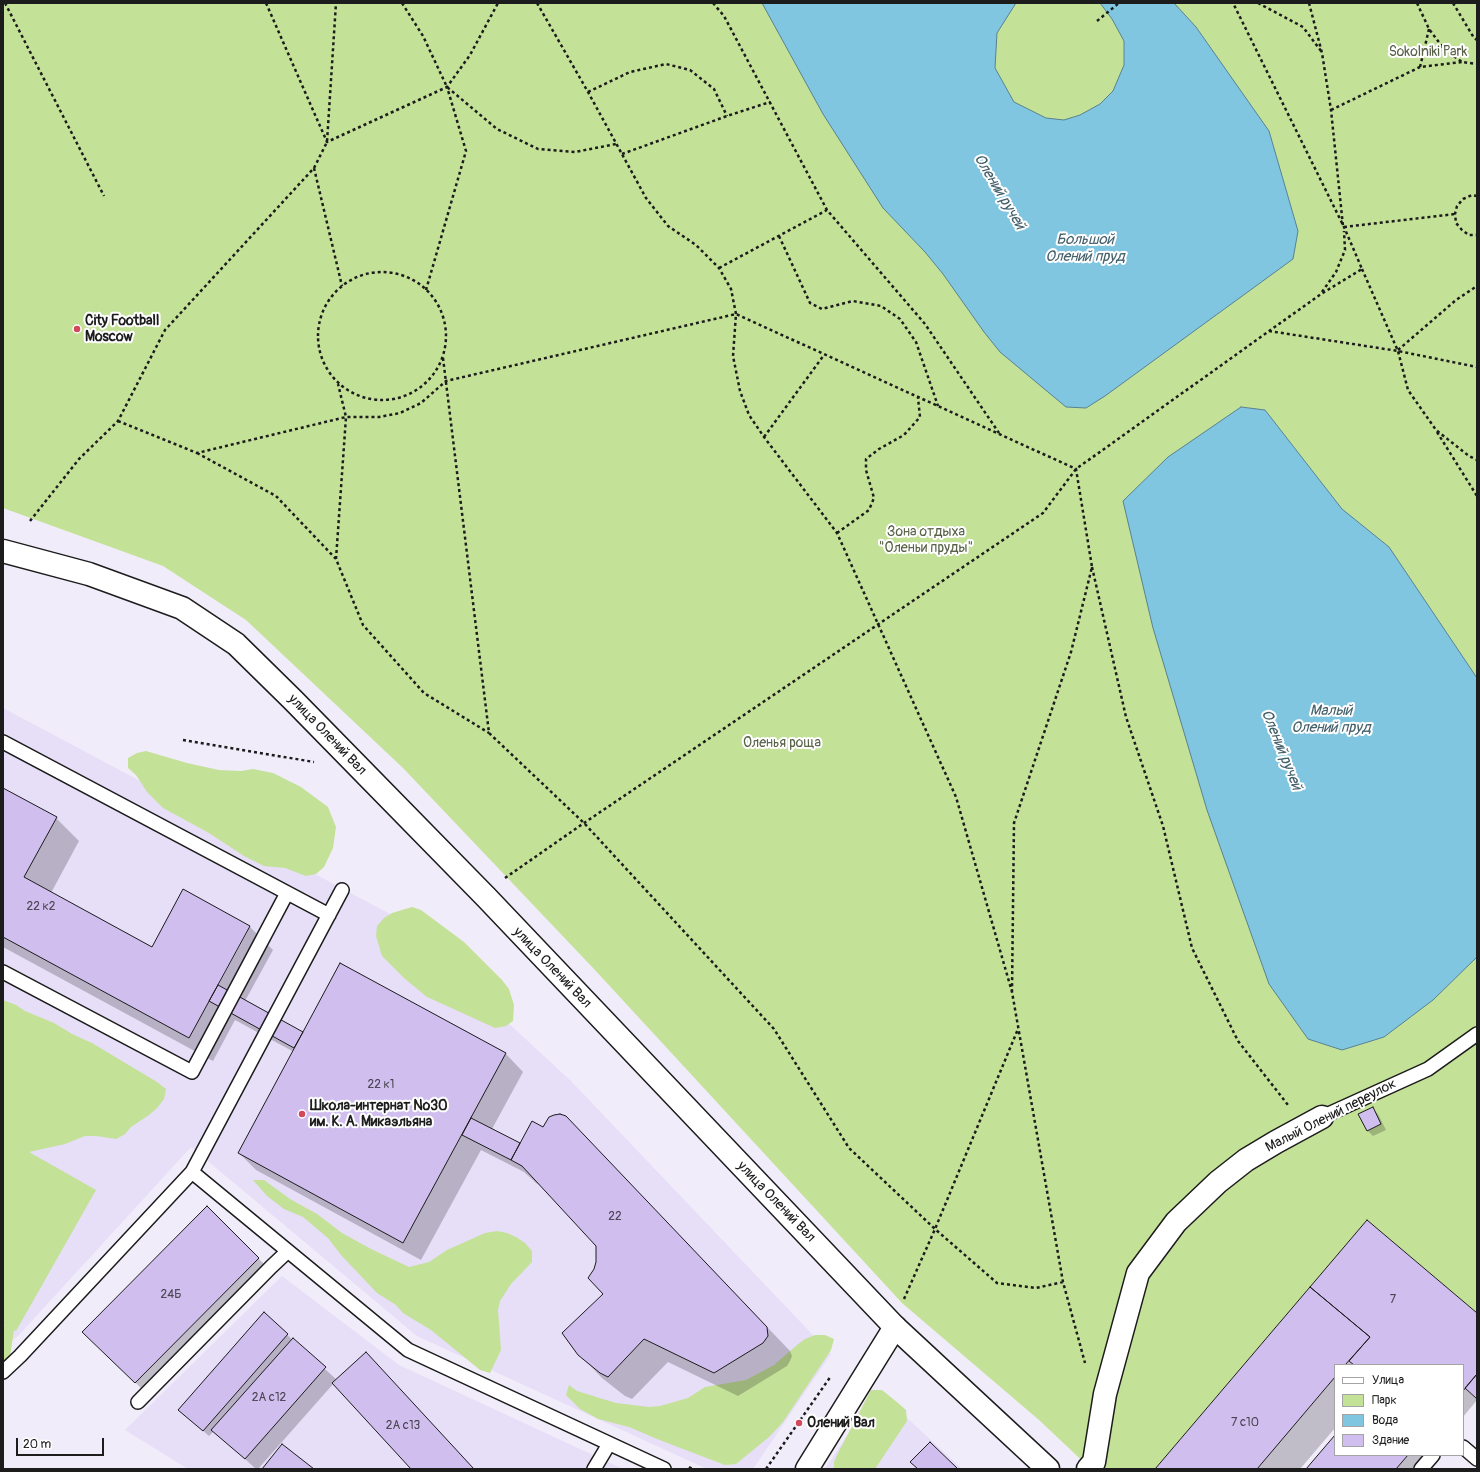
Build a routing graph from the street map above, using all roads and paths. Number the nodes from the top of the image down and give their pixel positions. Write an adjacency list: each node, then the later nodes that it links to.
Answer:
1 (5, 3): 30 (path)
2 (266, 3): 26 (path)
3 (336, 3): 26 (path)
4 (402, 3): 21 (path)
5 (498, 3): 21 (path)
6 (537, 3): 22 (path)
7 (713, 3): 23 (path)
8 (1119, 3): 14 (path)
9 (1233, 3): 34 (path)
10 (1258, 3): 17 (path)
11 (1309, 3): 17 (path)
12 (1416, 3): 15 (path)
13 (1453, 3): 16 (path)
14 (1097, 21)
15 (1430, 29): 18 (path); 20 (path)
16 (1477, 40)
17 (1322, 53): 24 (path)
18 (1462, 62): 19 (path); 20 (path)
19 (1477, 64)
20 (1420, 68): 24 (path)
21 (447, 87): 26 (path); 27 (path); 41 (path)
22 (588, 92): 25 (path); 27 (path)
23 (770, 102): 25 (path); 32 (path)
24 (1330, 110): 34 (path)
25 (727, 116): 28 (path)
26 (327, 142): 29 (path)
27 (616, 144): 28 (path)
28 (622, 154): 37 (path)
29 (314, 168): 39 (path); 54 (path)
30 (104, 196)
31 (1477, 196): 33 (path)
32 (827, 210): 36 (path); 56 (path)
33 (1455, 214): 34 (path); 35 (path)
34 (1344, 227): 38 (path); 42 (path)
35 (1477, 235)
36 (778, 236): 37 (path); 52 (path)
37 (719, 268): 43 (path)
38 (1362, 269): 42 (path); 45 (path)
39 (342, 286): 41 (path); 50 (path)
40 (1477, 286): 45 (path)
41 (426, 290): 47 (path)
42 (1321, 294): 44 (path)
43 (736, 314): 46 (path); 49 (path); 57 (path)
44 (1268, 331): 45 (path); 60 (path)
45 (1398, 351): 48 (path); 55 (path)
46 (824, 355): 51 (path); 57 (path)
47 (443, 358): 49 (path); 50 (path)
48 (1477, 367)
49 (446, 381): 53 (path); 68 (path)
50 (338, 383): 53 (path)
51 (918, 398): 52 (path); 63 (path)
52 (938, 406): 56 (path)
53 (346, 417): 58 (path); 65 (path)
54 (118, 421): 58 (path); 62 (path)
55 (1436, 430): 59 (path); 61 (path)
56 (999, 433): 60 (path)
57 (764, 437): 63 (path)
58 (197, 453): 65 (path)
59 (1477, 460)
60 (1076, 469): 66 (path); 67 (path)
61 (1477, 496)
62 (30, 521)
63 (837, 533): 67 (path)
64 (3, 552): 87 (main road, улица Олений Вал)
65 (336, 559): 68 (path)
66 (1092, 567): 78 (path); 81 (path)
67 (878, 624): 72 (path); 78 (path)
68 (489, 733): 72 (path)
69 (183, 740): 71 (path)
70 (3, 742): 75 (lane)
71 (314, 762)
72 (584, 823): 73 (path); 84 (path)
73 (503, 879)
74 (342, 890): 76 (lane)
75 (287, 893): 76 (lane); 77 (lane)
76 (328, 915): 83 (lane)
77 (3, 972)
78 (1012, 992): 79 (path)
79 (1018, 1029): 84 (path); 86 (path)
80 (1477, 1034): 82 (lane, Малый Олений переулок)
81 (1292, 1111)
82 (1322, 1117): 101 (main road, Малый Олений переулок)
83 (192, 1172): 85 (lane); 89 (lane)
84 (935, 1229): 86 (path); 87 (path)
85 (288, 1251): 91 (lane); 92 (lane)
86 (1063, 1282): 88 (path)
87 (895, 1327): 99 (main road); 100 (main road, улица Олений Вал)
88 (1086, 1366)
89 (3, 1372)
90 (833, 1373): 98 (path)
91 (138, 1402)
92 (609, 1444): 96 (lane); 97 (lane)
93 (1464, 1448): 95 (lane)
94 (1432, 1456): 102 (lane)
95 (1477, 1459)
96 (594, 1469)
97 (664, 1469)
98 (766, 1469)
99 (807, 1469)
100 (1048, 1469)
101 (1088, 1469)
102 (1421, 1469)

